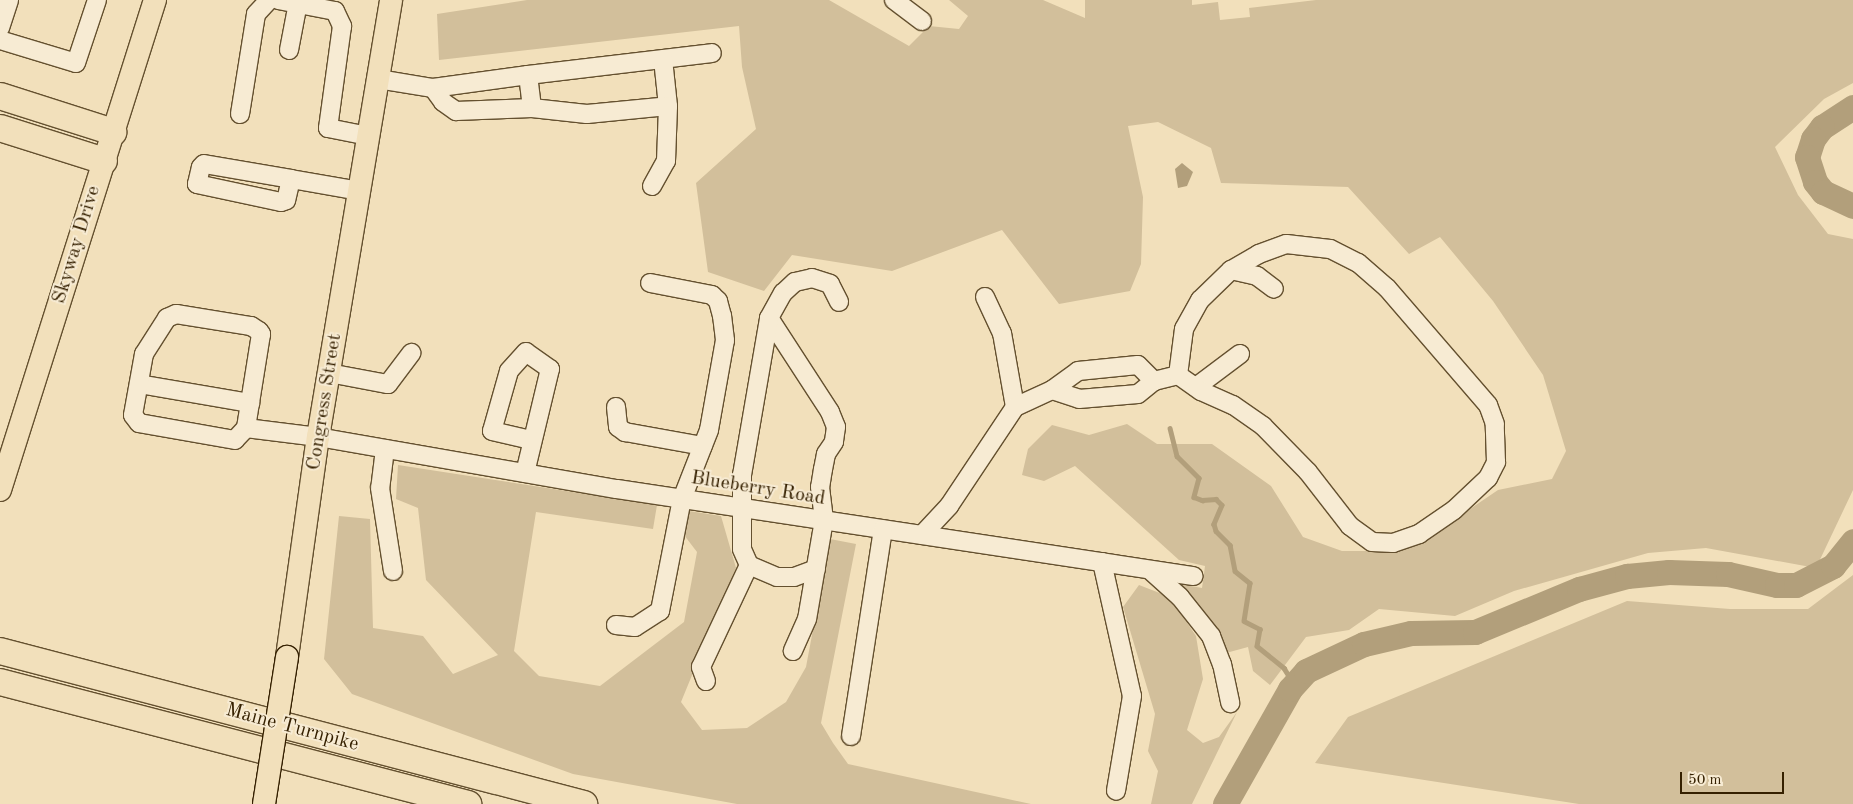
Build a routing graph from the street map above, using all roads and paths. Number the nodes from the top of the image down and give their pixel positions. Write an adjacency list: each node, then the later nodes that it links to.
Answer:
1 (9, 0): 10 (street)
2 (97, 0): 11 (street)
3 (153, 0): 23 (main road, Skyway Drive)
4 (269, 0): 21 (street)
5 (278, 0): 8 (street)
6 (391, 0): 16 (main road, Congress Street)
7 (894, 0): 9 (street)
8 (298, 3): 12 (street); 24 (street)
9 (922, 21)
10 (0, 28)
11 (0, 40)
12 (289, 50)
13 (712, 53): 14 (street)
14 (663, 59): 15 (street); 19 (street)
15 (528, 76): 17 (street); 20 (street)
16 (378, 79): 17 (street); 24 (main road, Congress Street)
17 (433, 88): 20 (street)
18 (0, 96): 23 (highway)
19 (668, 106): 20 (street); 27 (street)
20 (532, 108)
21 (240, 114)
22 (0, 128): 25 (highway)
23 (113, 132): 25 (main road, Skyway Drive)
24 (368, 136): 28 (main road, Congress Street)
25 (104, 161): 52 (main road, Skyway Drive)
26 (291, 179): 26 (street); 28 (street)
27 (652, 186)
28 (359, 190): 37 (main road, Congress Street)
29 (1231, 270): 31 (street); 38 (street); 41 (street)
30 (650, 283): 49 (street)
31 (1274, 289)
32 (985, 297): 44 (street)
33 (839, 302): 34 (street)
34 (769, 318): 54 (street); 55 (street)
35 (411, 354): 37 (street)
36 (1240, 354): 41 (street)
37 (329, 374): 47 (main road, Congress Street)
38 (1178, 375): 39 (street); 41 (street)
39 (1154, 381): 42 (street); 42 (street)
40 (139, 384): 43 (street); 43 (street); 46 (street)
41 (1196, 387)
42 (1052, 390): 44 (street)
43 (250, 403): 46 (street)
44 (1015, 406): 57 (street)
45 (616, 407): 49 (street)
46 (246, 428): 47 (street, Blueberry Road)
47 (318, 437): 50 (street, Blueberry Road); 76 (main road, Congress Street, bridge)
48 (531, 440): 48 (street); 51 (street)
49 (703, 446): 53 (street)
50 (385, 449): 51 (street, Blueberry Road); 62 (street)
51 (525, 473): 53 (street, Blueberry Road)
52 (0, 490)
53 (682, 499): 54 (street, Blueberry Road); 64 (street)
54 (744, 508): 55 (street, Blueberry Road); 59 (street)
55 (824, 520): 56 (street, Blueberry Road); 60 (street)
56 (883, 529): 57 (street, Blueberry Road); 74 (street)
57 (922, 535): 58 (street, Blueberry Road)
58 (1102, 562): 61 (street, Blueberry Road); 75 (street)
59 (749, 565): 60 (street); 69 (street)
60 (816, 569): 67 (street)
61 (1150, 570): 63 (street, Blueberry Road); 73 (street)
62 (393, 572)
63 (1193, 576)
64 (616, 624)
65 (0, 632): 68 (highway)
66 (0, 651): 68 (highway, Maine Turnpike)
67 (793, 651)
68 (74, 670): 78 (highway, Maine Turnpike)
69 (706, 681)
70 (0, 682): 72 (highway, Maine Turnpike)
71 (0, 696): 72 (highway)
72 (70, 700): 77 (highway, Maine Turnpike)
73 (1230, 703)
74 (851, 736)
75 (1116, 791)
76 (264, 804)
77 (468, 804)
78 (584, 804)

